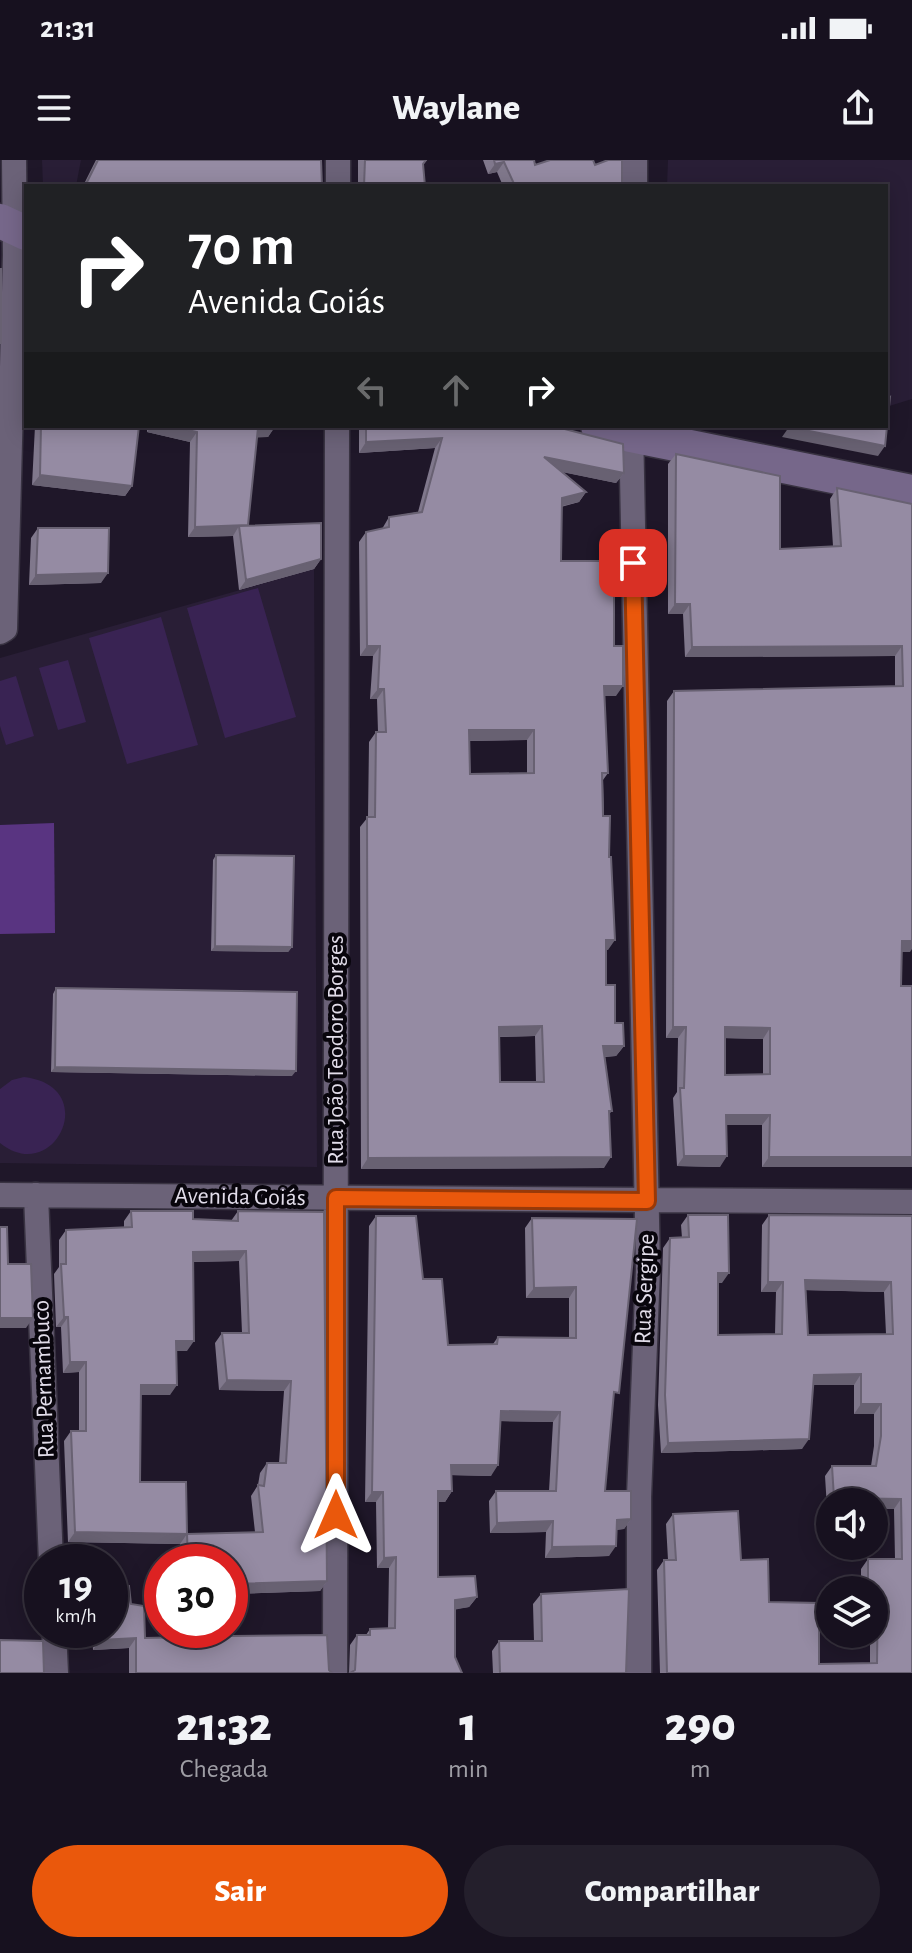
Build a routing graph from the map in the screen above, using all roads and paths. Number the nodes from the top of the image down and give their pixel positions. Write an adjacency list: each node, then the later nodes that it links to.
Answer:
1 (14, 160): 6 (street)
2 (338, 160): 4 (street)
3 (635, 160): 5 (street)
4 (338, 184)
5 (635, 184)
6 (13, 241): 10 (street)
7 (337, 428): 13 (street, Rua João Teodoro Borges)
8 (620, 429): 9 (street); 14 (street, Rua Sergipe)
9 (912, 492)
10 (2, 630)
11 (0, 1195): 12 (street, Avenida Goiás)
12 (36, 1195): 13 (street, Avenida Goiás); 16 (street, Rua Pernambuco)
13 (336, 1198): 14 (street, Avenida Goiás); 19 (street, Rua João Teodoro Borges)
14 (647, 1201): 15 (street, Avenida Goiás); 20 (street, Rua Sergipe)
15 (912, 1202)
16 (50, 1544)
17 (55, 1648): 18 (street)
18 (56, 1673)
19 (335, 1673)
20 (639, 1673)

